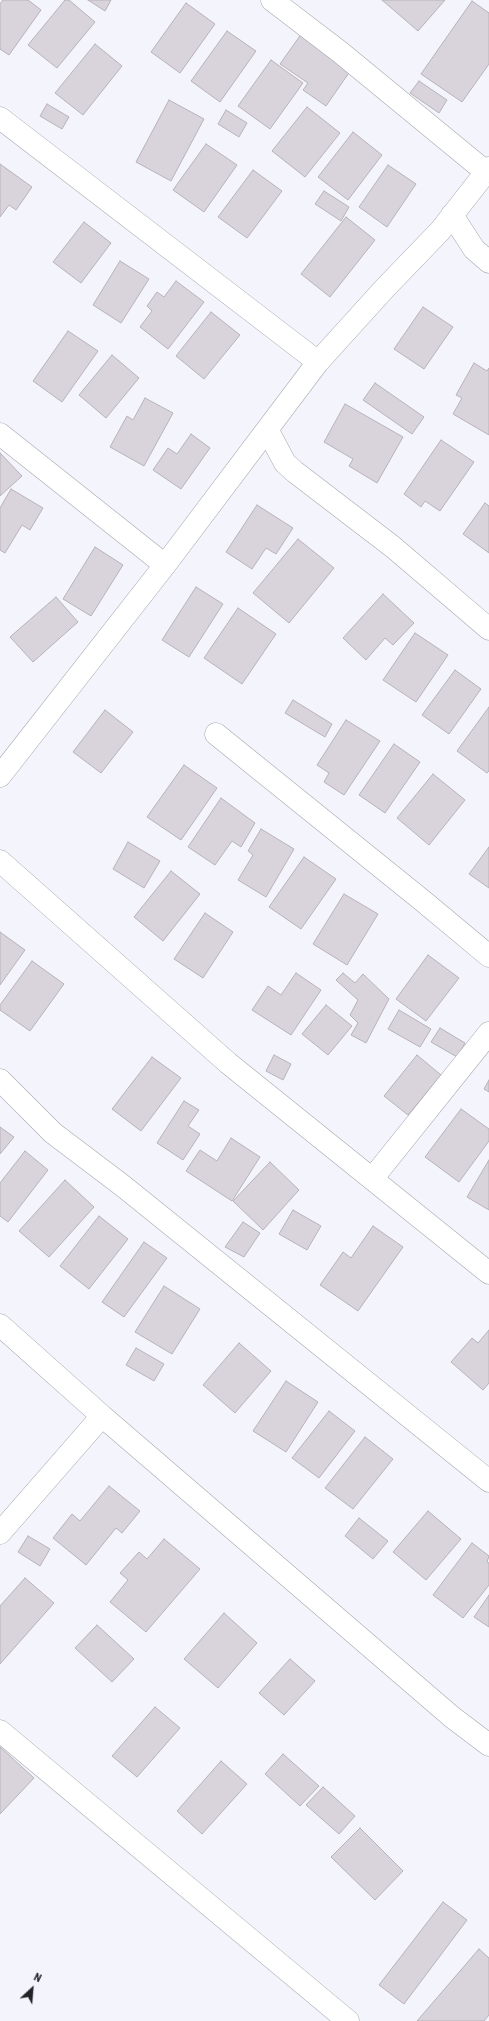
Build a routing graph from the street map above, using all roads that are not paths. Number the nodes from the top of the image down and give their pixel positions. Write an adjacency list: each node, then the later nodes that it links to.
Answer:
1 (272, 0): 3 (street)
2 (0, 118): 6 (street)
3 (488, 170): 4 (street)
4 (452, 215): 5 (street); 6 (street)
5 (489, 262)
6 (318, 362): 7 (street)
7 (268, 431): 9 (street); 10 (street)
8 (0, 434): 9 (street)
9 (165, 565): 12 (street)
10 (489, 629)
11 (216, 734): 15 (street)
12 (7, 752): 13 (street)
13 (0, 776)
14 (0, 861): 18 (street)
15 (489, 956)
16 (489, 1033): 18 (street)
17 (0, 1080): 22 (street)
18 (372, 1179): 19 (street)
19 (489, 1273)
20 (0, 1325): 21 (street)
21 (102, 1416): 23 (street); 25 (street)
22 (489, 1481)
23 (0, 1533)
24 (0, 1731): 26 (street)
25 (489, 1745)
26 (348, 2021)

